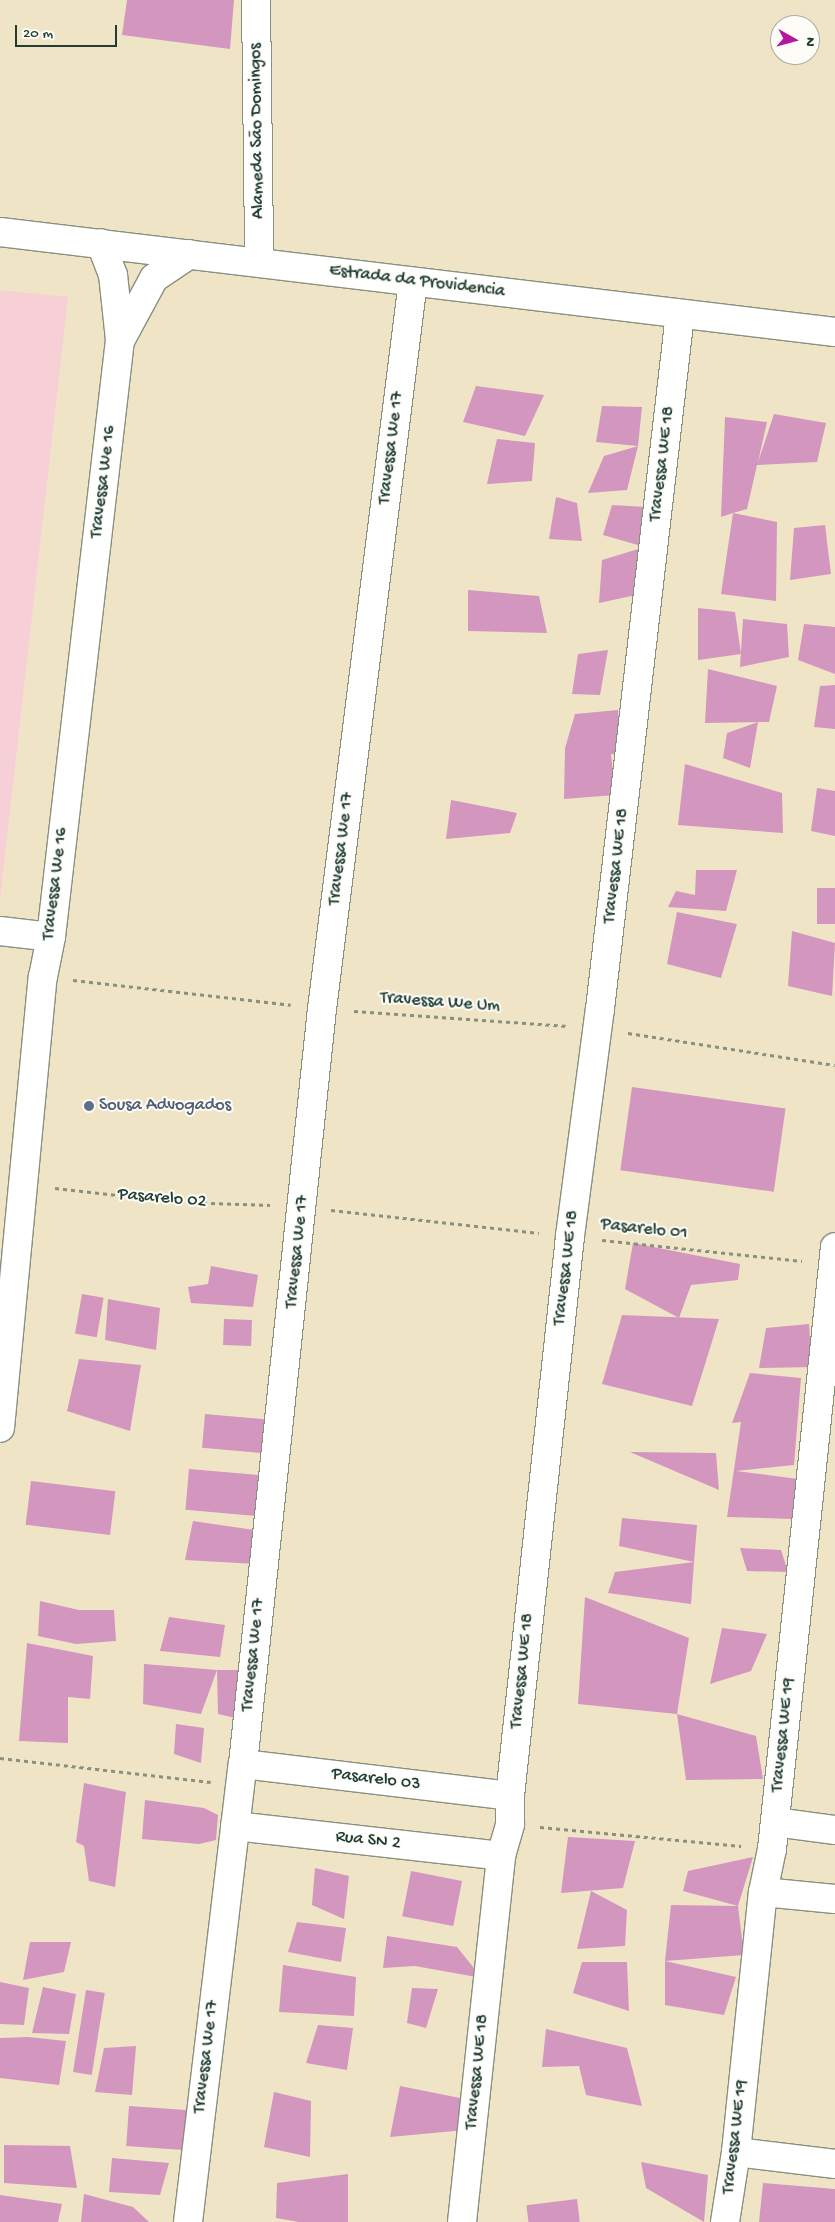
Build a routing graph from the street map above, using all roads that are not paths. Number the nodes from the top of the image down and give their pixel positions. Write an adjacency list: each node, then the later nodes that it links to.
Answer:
1 (256, 0): 5 (street, Alameda São Domingos)
2 (0, 232): 3 (street, Estrada da Providencia)
3 (101, 243): 4 (street, Estrada da Providencia); 9 (street)
4 (190, 254): 5 (street, Estrada da Providencia); 9 (street)
5 (259, 262): 6 (street, Estrada da Providencia)
6 (413, 282): 7 (street, Estrada da Providencia); 15 (street, Travessa We 17)
7 (680, 314): 8 (street, Estrada da Providencia); 16 (street, Travessa WE 18)
8 (835, 332)
9 (120, 340): 11 (street, Travessa We 16)
10 (0, 931): 11 (street)
11 (51, 937): 13 (street, Travessa We 16)
12 (834, 1256): 17 (street, Travessa WE 19)
13 (8, 1281): 14 (street, Travessa We 16)
14 (0, 1428)
15 (240, 1775): 16 (street, Pasarelo 03); 18 (street, Travessa We 17)
16 (510, 1796): 20 (street, Travessa WE 18)
17 (775, 1822): 19 (street); 21 (street, Travessa WE 19)
18 (235, 1826): 20 (street, Rua SN 2); 25 (street, Travessa We 17)
19 (835, 1830)
20 (501, 1856): 26 (street, Travessa WE 18)
21 (763, 1892): 22 (street); 23 (street, Travessa WE 19)
22 (835, 1899)
23 (736, 2152): 24 (street); 27 (street, Travessa WE 19)
24 (835, 2164)
25 (188, 2222)
26 (462, 2222)
27 (725, 2222)

